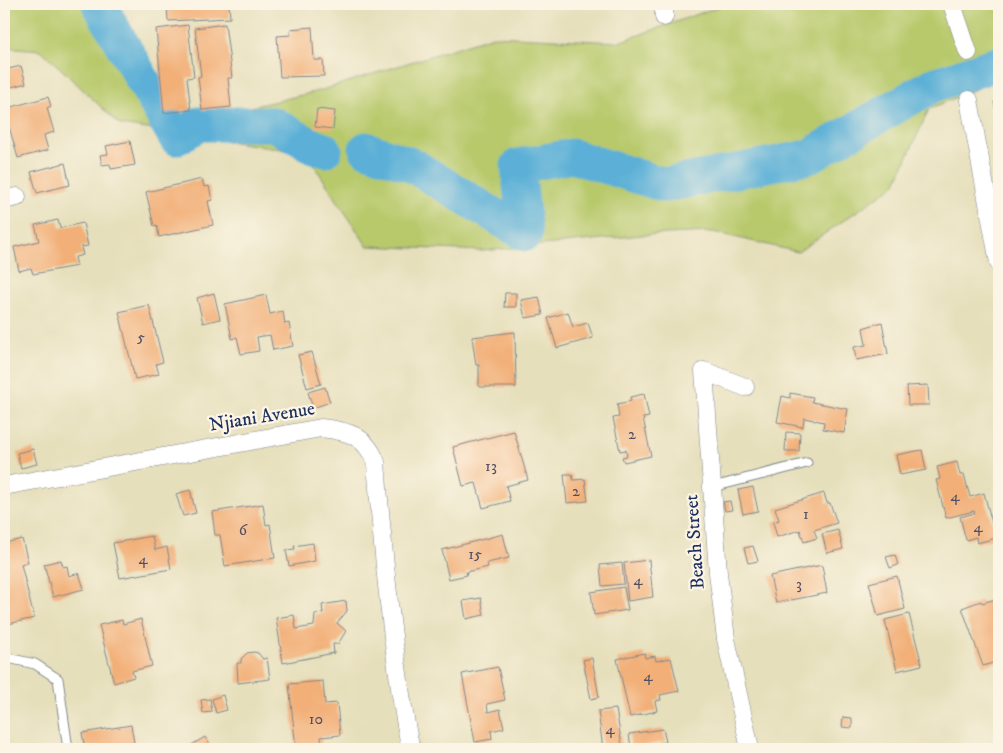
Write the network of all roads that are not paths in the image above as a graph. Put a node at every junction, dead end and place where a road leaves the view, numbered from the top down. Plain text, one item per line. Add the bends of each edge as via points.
1 (952, 4) edge
2 (968, 52) dead end
3 (969, 100) dead end
4 (999, 263) edge
5 (744, 387) dead end
6 (807, 463) dead end
7 (4, 486) edge
8 (713, 487) junction
9 (4, 659) edge
10 (68, 749) edge
11 (411, 749) edge
12 (750, 749) edge

1 - 2 street
3 - 4 street
5 - 8 street, Beach Street via 704,371
6 - 8 lane
7 - 11 street, Njiani Avenue via 321,428 339,430 356,437 370,448 376,462 391,623
8 - 12 street, Beach Street via 726,639
9 - 10 lane via 35,664 58,679

